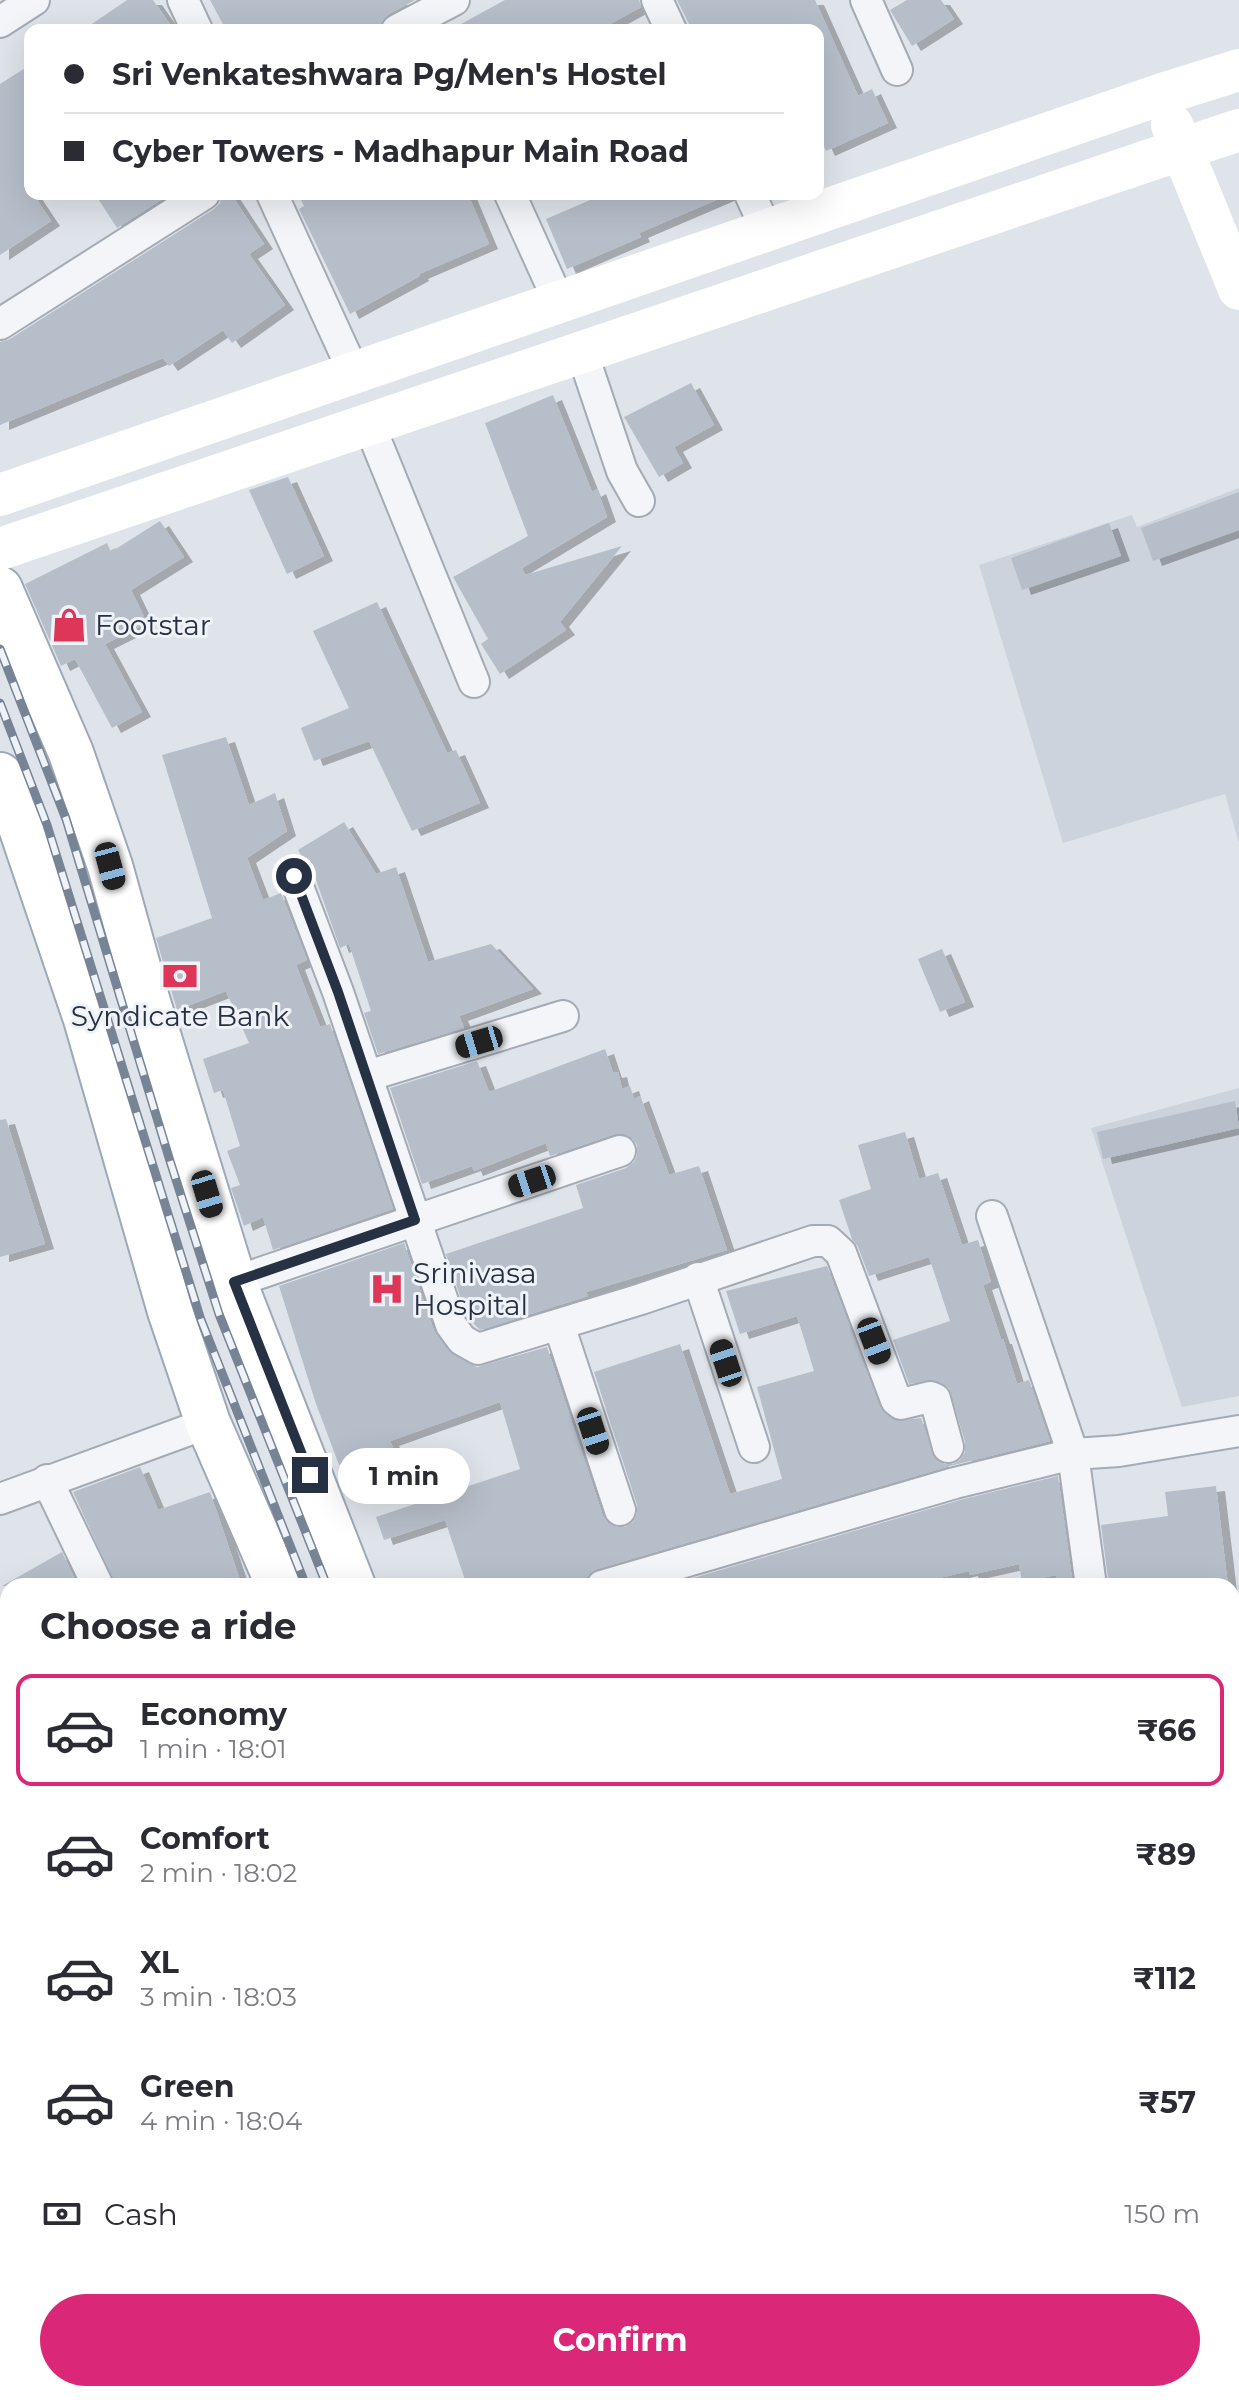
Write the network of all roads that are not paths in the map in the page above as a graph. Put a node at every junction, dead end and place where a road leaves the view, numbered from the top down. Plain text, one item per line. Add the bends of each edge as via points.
1 (34, 0) edge
2 (183, 0) edge
3 (657, 0) edge
4 (866, 0) edge
5 (436, 11) edge
6 (0, 22) edge
7 (194, 24) edge
8 (409, 24) edge
9 (668, 24) edge
10 (897, 70) dead end
11 (1239, 70) edge
12 (1162, 94) junction
13 (1239, 130) edge
14 (1180, 150) junction
15 (824, 193) edge
16 (195, 200) edge
17 (275, 200) edge
18 (513, 200) edge
19 (799, 200) edge
20 (758, 212) edge
21 (1239, 289) edge
22 (559, 302) junction
23 (0, 324) edge
24 (582, 352) junction
25 (354, 373) junction
26 (369, 424) junction
27 (0, 495) edge
28 (639, 501) dead end
29 (0, 549) edge
30 (0, 589) edge
31 (474, 682) dead end
32 (0, 775) edge
33 (294, 876) dead end
34 (563, 1016) dead end
35 (367, 1076) junction
36 (620, 1151) dead end
37 (992, 1216) dead end
38 (415, 1220) junction
39 (698, 1278) junction
40 (234, 1282) junction
41 (559, 1325) junction
42 (208, 1423) junction
43 (1239, 1431) edge
44 (754, 1447) dead end
45 (948, 1447) dead end
46 (1073, 1454) junction
47 (47, 1480) junction
48 (0, 1499) edge
49 (620, 1510) dead end
50 (94, 1578) edge
51 (276, 1578) edge
52 (350, 1578) edge
53 (629, 1578) edge
54 (1090, 1578) edge

1 - 6 street
2 - 7 street
3 - 9 street
4 - 10 street
5 - 8 street
11 - 12 main road
12 - 14 main road
12 - 15 main road
13 - 14 main road
14 - 21 main road
14 - 24 main road
16 - 23 street
17 - 25 street
18 - 22 street
19 - 20 main road
20 - 22 main road
22 - 25 main road
24 - 26 main road
24 - 28 street via 622,471
25 - 27 main road
26 - 29 main road
26 - 31 street
30 - 40 main road via 71,753 110,866
32 - 42 main road via 86,1019
33 - 35 street
34 - 35 street
35 - 38 street
36 - 38 street
37 - 46 street
38 - 40 street
38 - 41 street via 451,1325 462,1340 478,1349
39 - 41 street
39 - 44 street
39 - 45 street via 813,1241 828,1241 841,1253 896,1400 901,1404 935,1399
40 - 52 main road
41 - 49 street
42 - 47 street
42 - 51 main road
43 - 46 street
46 - 53 street
46 - 54 street
47 - 48 street
47 - 50 street

